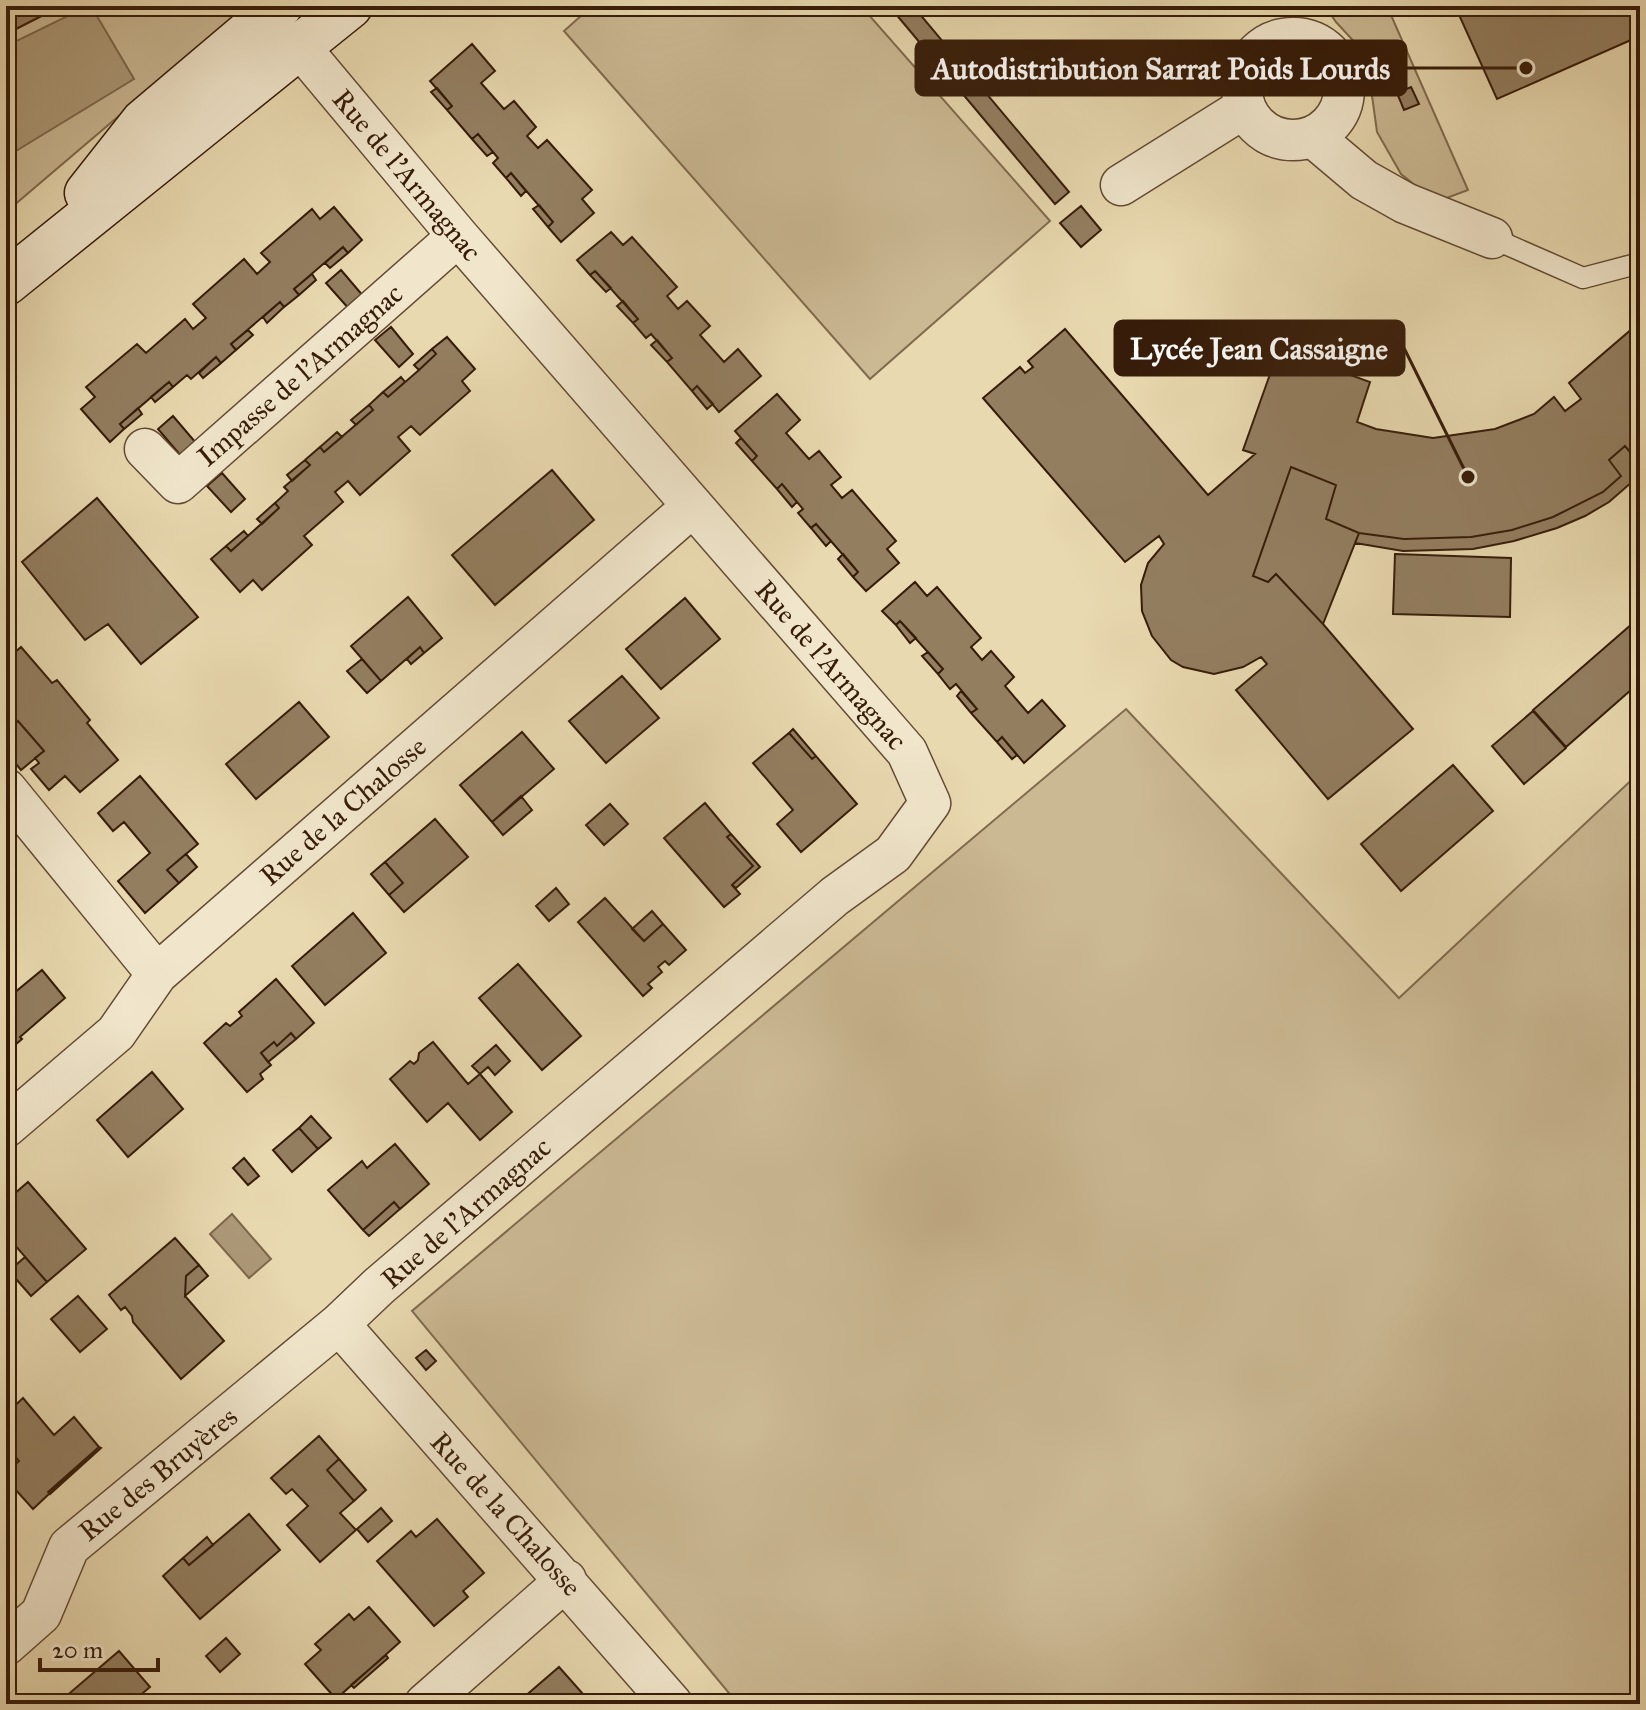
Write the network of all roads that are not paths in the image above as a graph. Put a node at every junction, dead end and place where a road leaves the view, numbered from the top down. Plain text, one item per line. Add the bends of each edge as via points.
1 (315, 6) edge
2 (350, 6) edge
3 (265, 19) edge
4 (1286, 22) edge
5 (299, 46) junction
6 (1244, 108) junction
7 (1313, 137) junction
8 (1121, 185) dead end
9 (458, 236) junction
10 (1492, 238) joint
11 (42, 251) junction
12 (1640, 263) edge
13 (6, 283) edge
14 (145, 449) dead end
15 (693, 506) junction
16 (6, 789) edge
17 (157, 974) junction
18 (6, 1127) edge
19 (339, 1324) junction
20 (566, 1580) junction
21 (6, 1645) edge
22 (425, 1704) edge
23 (672, 1704) edge

1 - 5 main road via 300,18
2 - 5 main road
3 - 5 main road
3 - 11 main road via 143,122
4 - 6 street via 1242,76
4 - 7 street via 1331,55 1344,84 1338,115
5 - 9 street, Rue de l'Armagnac
5 - 11 main road
6 - 7 street via 1259,128 1281,140
6 - 8 street
7 - 10 street via 1364,180 1405,203
9 - 14 street, Impasse de l'Armagnac via 178,483
9 - 15 street, Rue de l'Armagnac
10 - 12 lane via 1583,278
11 - 13 main road
15 - 17 street, Rue de la Chalosse
15 - 19 street, Rue de l'Armagnac via 907,752 930,803 893,854 835,896
16 - 17 street
17 - 18 street, Rue de la Chalosse via 116,1033
19 - 20 street, Rue de la Chalosse
19 - 21 street, Rue des Bruyères via 69,1547 41,1614
20 - 22 street
20 - 23 street, Rue de la Chalosse

